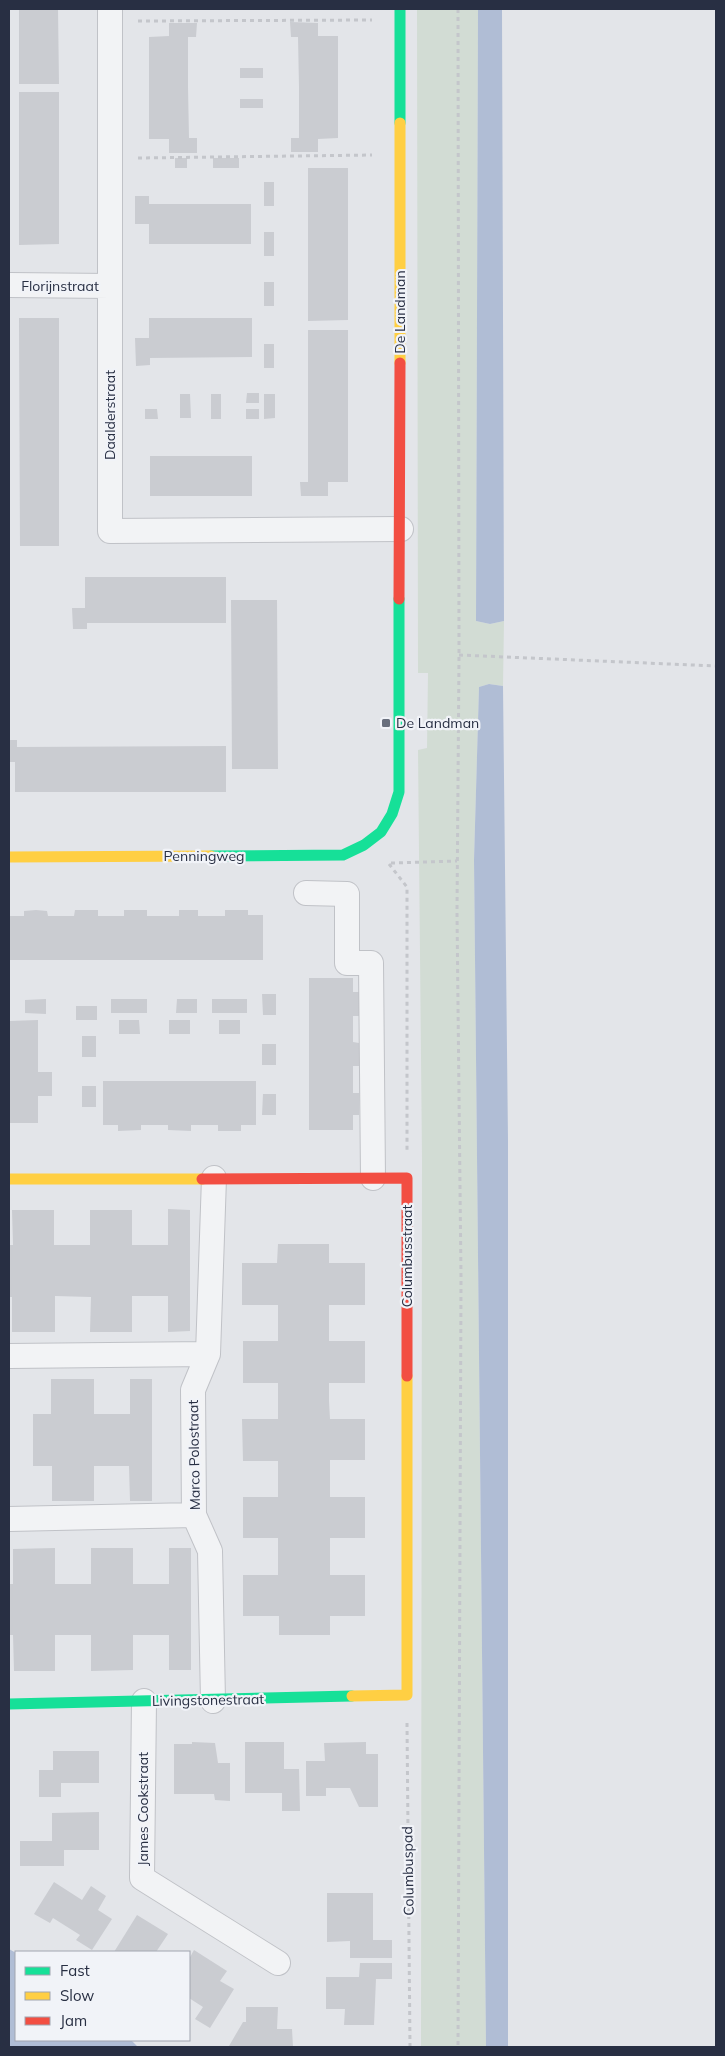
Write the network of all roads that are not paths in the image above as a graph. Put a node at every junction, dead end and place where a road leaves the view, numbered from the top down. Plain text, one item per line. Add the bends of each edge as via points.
1 (400, 14) edge
2 (110, 15) edge
3 (9, 285) edge
4 (110, 286) junction
5 (401, 529) junction
6 (388, 824) joint
7 (9, 857) edge
8 (306, 894) dead end
9 (214, 1178) junction
10 (372, 1178) junction
11 (9, 1179) edge
12 (208, 1354) junction
13 (9, 1356) edge
14 (194, 1515) junction
15 (9, 1519) edge
16 (407, 1695) joint
17 (144, 1701) junction
18 (213, 1701) junction
19 (9, 1704) edge
20 (278, 1963) dead end

1 - 5 street, De Landman
2 - 4 street, Daalderstraat
3 - 4 street, Florijnstraat
4 - 5 street, Daalderstraat via 110,531
5 - 6 street, De Landman via 399,792
6 - 7 street, Penningweg via 360,849 333,856
8 - 10 street via 347,894 347,963 371,963
9 - 10 street
9 - 11 street
9 - 12 street, Marco Polostraat
10 - 16 street, Columbusstraat via 407,1178
12 - 13 street
12 - 14 street, Marco Polostraat via 194,1390
14 - 15 street
14 - 18 street, Marco Polostraat via 210,1551
16 - 18 street, Livingstonestraat
17 - 18 street, Livingstonestraat
17 - 19 street, Livingstonestraat
17 - 20 street, James Cookstraat via 142,1878

